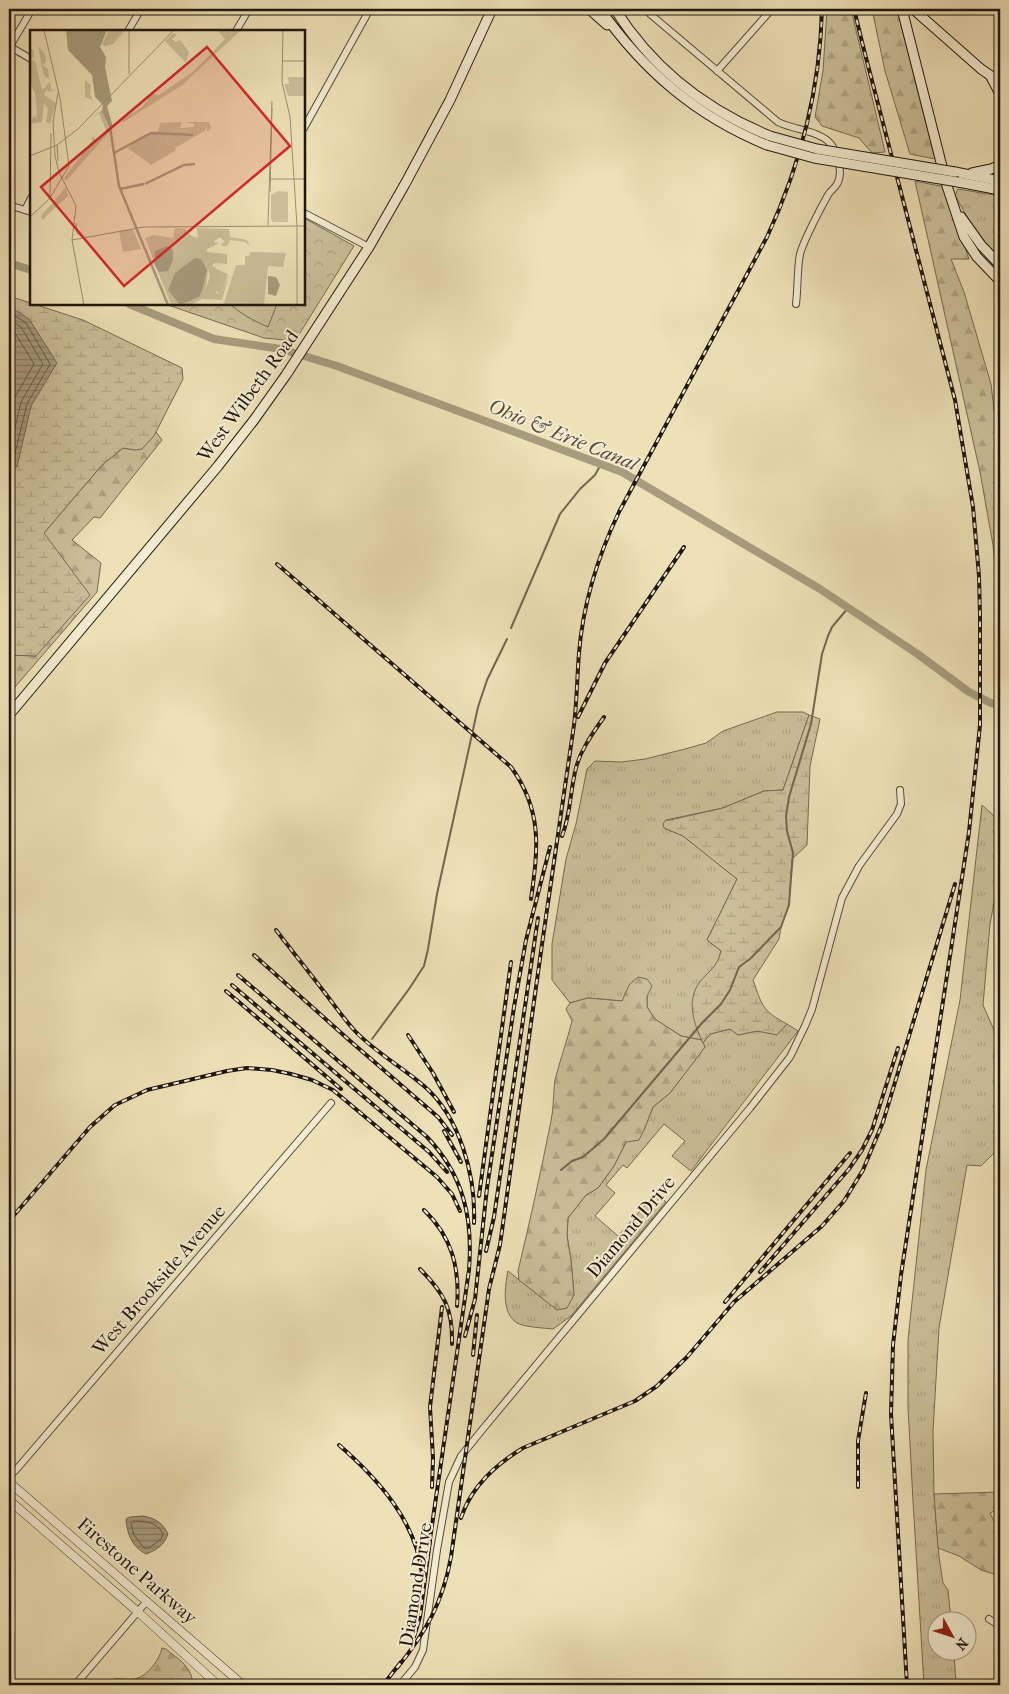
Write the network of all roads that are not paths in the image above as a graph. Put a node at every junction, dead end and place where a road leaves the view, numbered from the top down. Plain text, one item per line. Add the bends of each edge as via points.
1 (32, 9) edge
2 (140, 9) edge
3 (249, 9) edge
4 (370, 9) edge
5 (589, 9) edge
6 (600, 9) edge
7 (615, 9) edge
8 (646, 9) edge
9 (772, 9) edge
10 (902, 9) edge
11 (492, 10) edge
12 (920, 11) edge
13 (129, 30) edge
14 (237, 30) edge
15 (616, 31) junction
16 (9, 47) edge
17 (30, 58) edge
18 (716, 71) junction
19 (989, 75) junction
20 (1000, 82) edge
21 (1000, 94) edge
22 (305, 126) edge
23 (768, 140) junction
24 (1000, 165) edge
25 (968, 174) junction
26 (1000, 181) edge
27 (1000, 190) edge
28 (9, 205) edge
29 (955, 209) junction
30 (28, 211) edge
31 (305, 214) edge
32 (369, 247) junction
33 (1000, 265) edge
34 (1000, 281) edge
35 (796, 304) dead end
36 (9, 715) edge
37 (900, 790) dead end
38 (331, 1103) dead end
39 (9, 1475) edge
40 (9, 1482) edge
41 (9, 1500) edge
42 (147, 1601) junction
43 (138, 1612) junction
44 (988, 1619) dead end
45 (1000, 1626) edge
46 (76, 1685) edge
47 (218, 1685) edge
48 (243, 1685) edge
49 (400, 1685) edge

1 - 16 street
2 - 13 street
3 - 14 street
4 - 22 street
5 - 15 main road
6 - 15 main road
7 - 23 main road via 647,51 678,82
8 - 18 street
9 - 18 street
10 - 29 main road
11 - 32 main road, West Wilbeth Road via 450,100
12 - 19 main road
15 - 23 main road via 682,98 720,123
16 - 17 street
18 - 35 street via 778,122 821,137 836,152 839,179 800,253
19 - 20 main road
19 - 21 main road
23 - 25 main road, bridge
23 - 27 main road, bridge via 814,158
24 - 25 main road
25 - 26 main road
28 - 30 street
29 - 33 main road
29 - 34 main road via 968,244
31 - 32 street
32 - 36 main road, West Wilbeth Road via 287,373 218,466
37 - 49 street, Diamond Drive via 901,804 897,814 859,866 842,898 812,1009 790,1057 457,1463 446,1494 423,1650 415,1667
38 - 39 street, West Brookside Avenue
40 - 42 street, Firestone Parkway
41 - 43 street, Firestone Parkway
42 - 43 street
42 - 48 street, Firestone Parkway
43 - 46 street
43 - 47 street, Firestone Parkway
44 - 45 street

